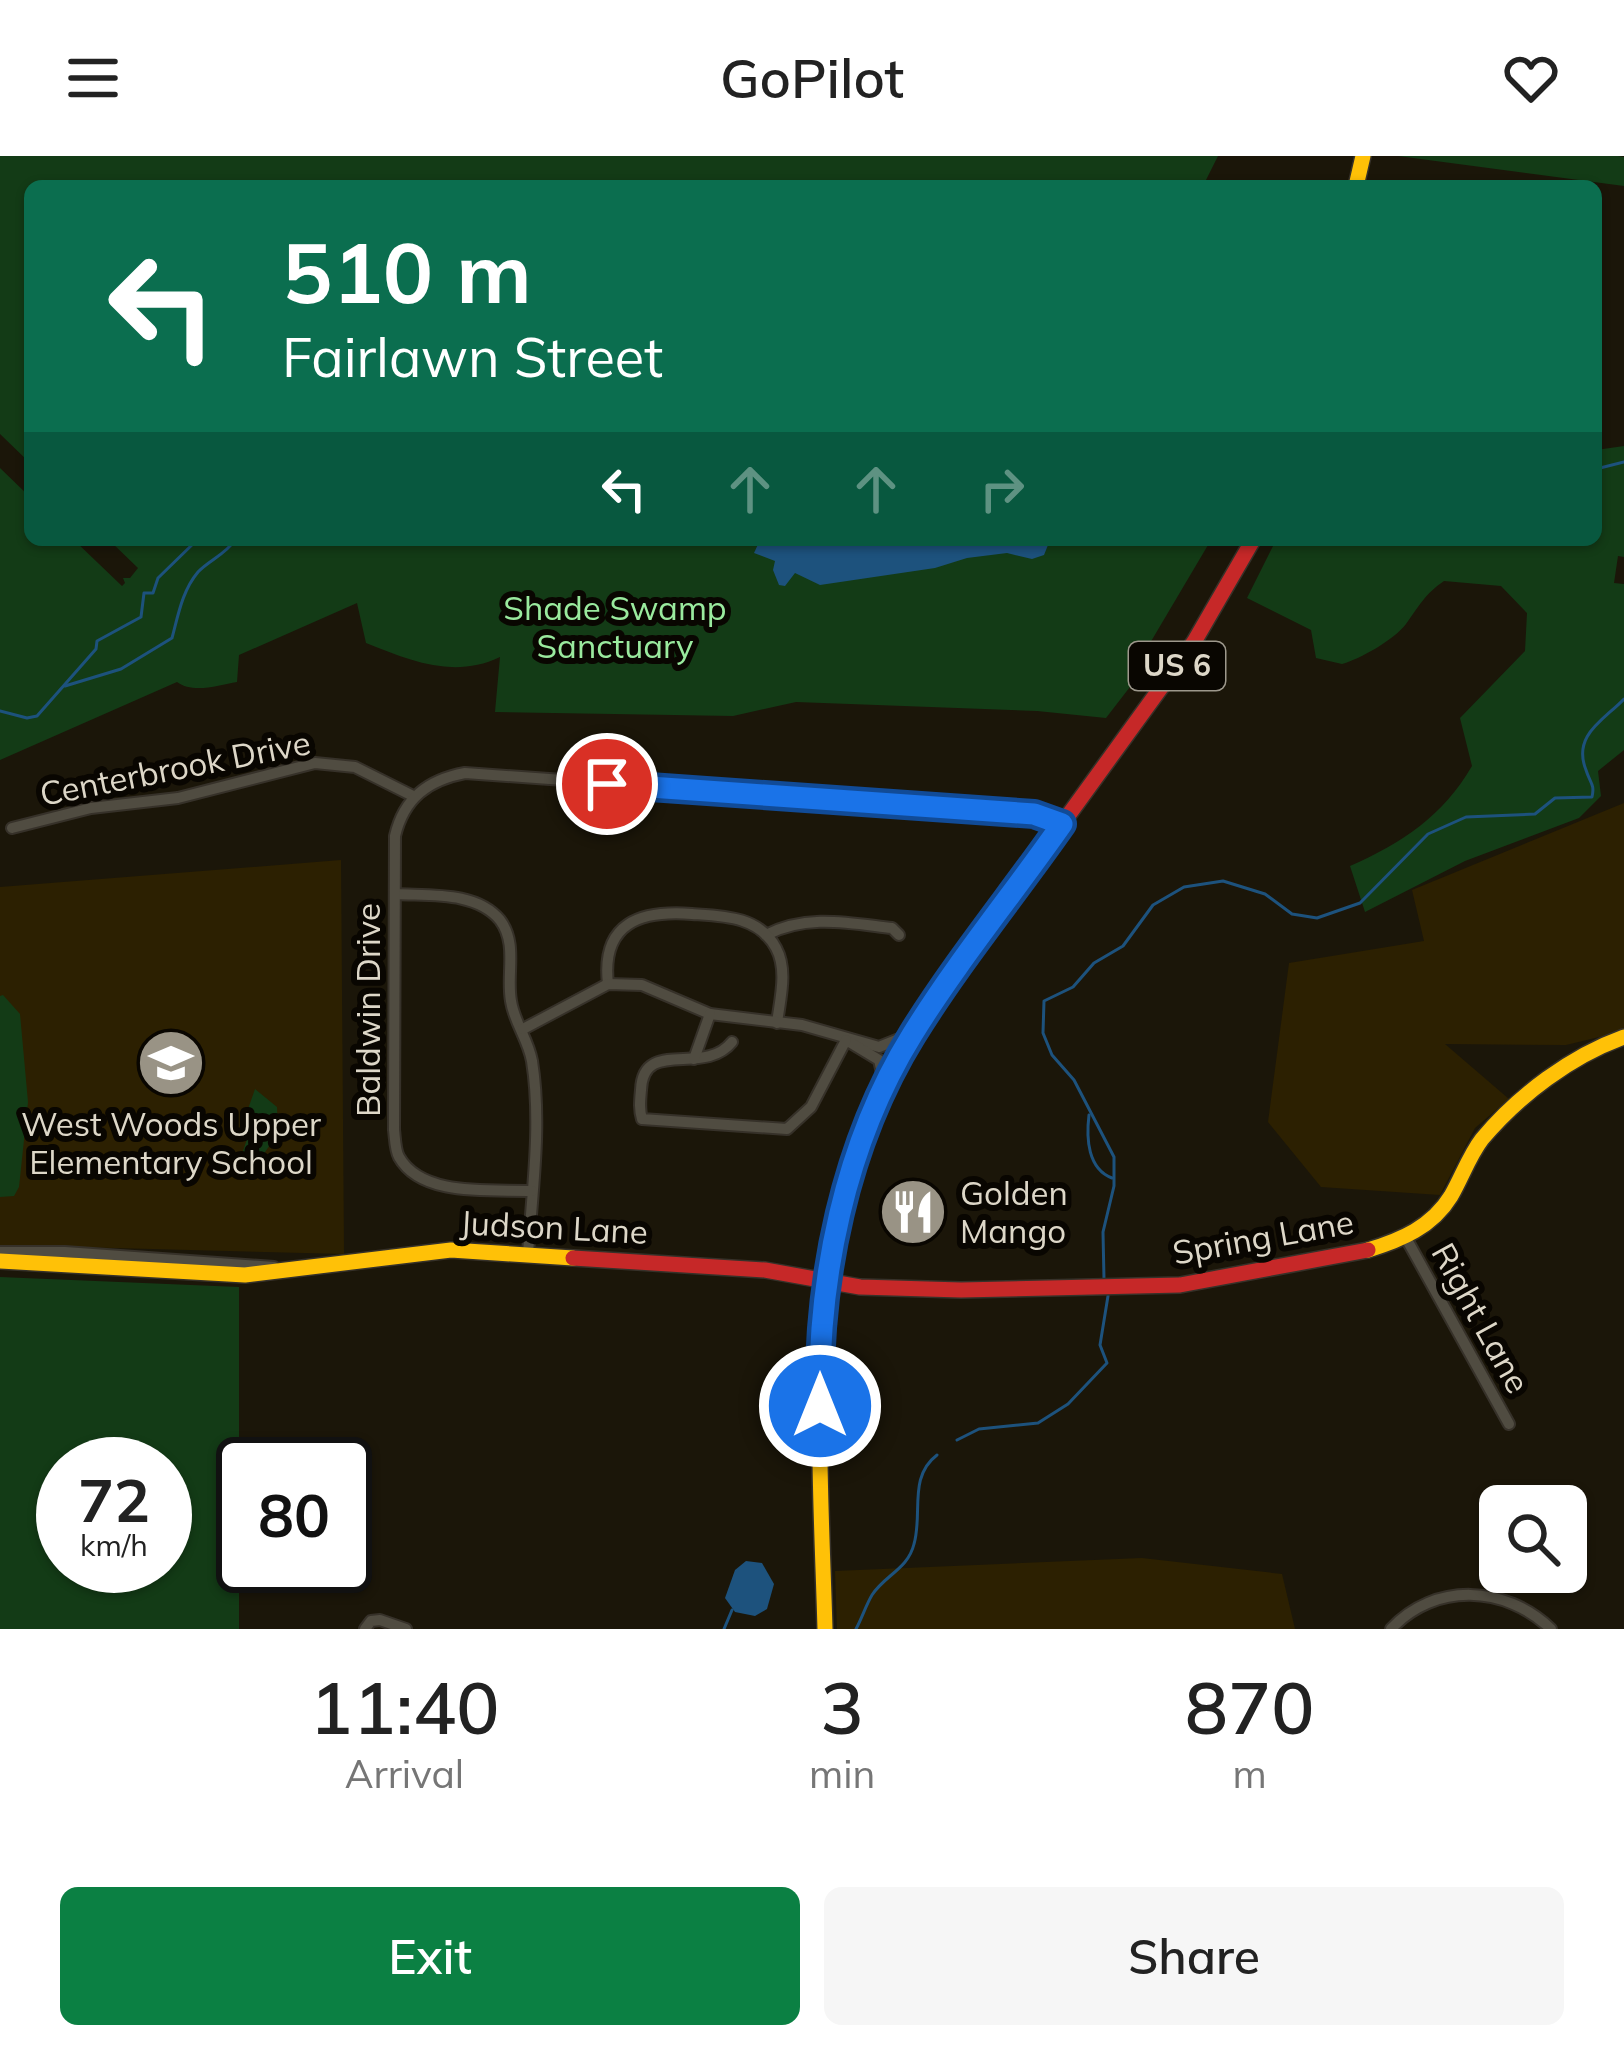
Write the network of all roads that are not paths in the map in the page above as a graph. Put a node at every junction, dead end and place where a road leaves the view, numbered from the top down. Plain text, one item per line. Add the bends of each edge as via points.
1 (1250, 546) edge
2 (413, 796) junction
3 (1062, 824) junction
4 (12, 829) dead end
5 (396, 894) junction
6 (766, 935) junction
7 (899, 935) dead end
8 (608, 984) junction
9 (710, 1014) junction
10 (777, 1023) junction
11 (524, 1029) junction
12 (913, 1034) junction
13 (1624, 1037) edge
14 (846, 1040) junction
15 (732, 1042) dead end
16 (694, 1059) junction
17 (885, 1085) junction
18 (532, 1191) junction
19 (1406, 1238) junction
20 (528, 1254) junction
21 (0, 1257) edge
22 (826, 1281) junction
23 (1509, 1424) dead end
24 (365, 1628) edge
25 (406, 1629) edge
26 (826, 1629) edge
27 (1391, 1629) edge
28 (1551, 1629) edge

1 - 3 main road, US 6 via 1194,642
2 - 3 street via 465,773 1034,814
2 - 4 street, Centerbrook Drive via 355,767 315,763
2 - 5 street, Baldwin Drive via 395,836
3 - 12 main road, US 6
5 - 11 street via 466,900 499,920 510,945 512,1006
5 - 18 street, Baldwin Drive via 398,1157 418,1177 444,1186
6 - 7 street via 816,920
6 - 8 street via 730,916 643,916 610,947
6 - 10 street via 782,968
8 - 9 street via 642,985
8 - 11 street
9 - 10 street
9 - 16 street
10 - 14 street
11 - 18 street via 532,1061
12 - 14 street via 879,1047
12 - 17 main road, US 6
13 - 19 main road, Spring Lane via 1586,1051 1491,1127 1449,1200
14 - 16 street via 811,1107 779,1131 642,1119 647,1067
14 - 17 street via 879,1060
15 - 16 street via 716,1057
17 - 22 main road, US 6 via 855,1156
18 - 20 street
19 - 22 main road, Spring Lane via 1180,1285 961,1291
19 - 23 street, Right Lane
20 - 21 main road, Judson Lane via 430,1250 214,1275
20 - 22 main road, Judson Lane
22 - 26 main road, US 6 via 819,1358
24 - 25 street via 380,1620
27 - 28 street via 1429,1601 1473,1594 1518,1605

